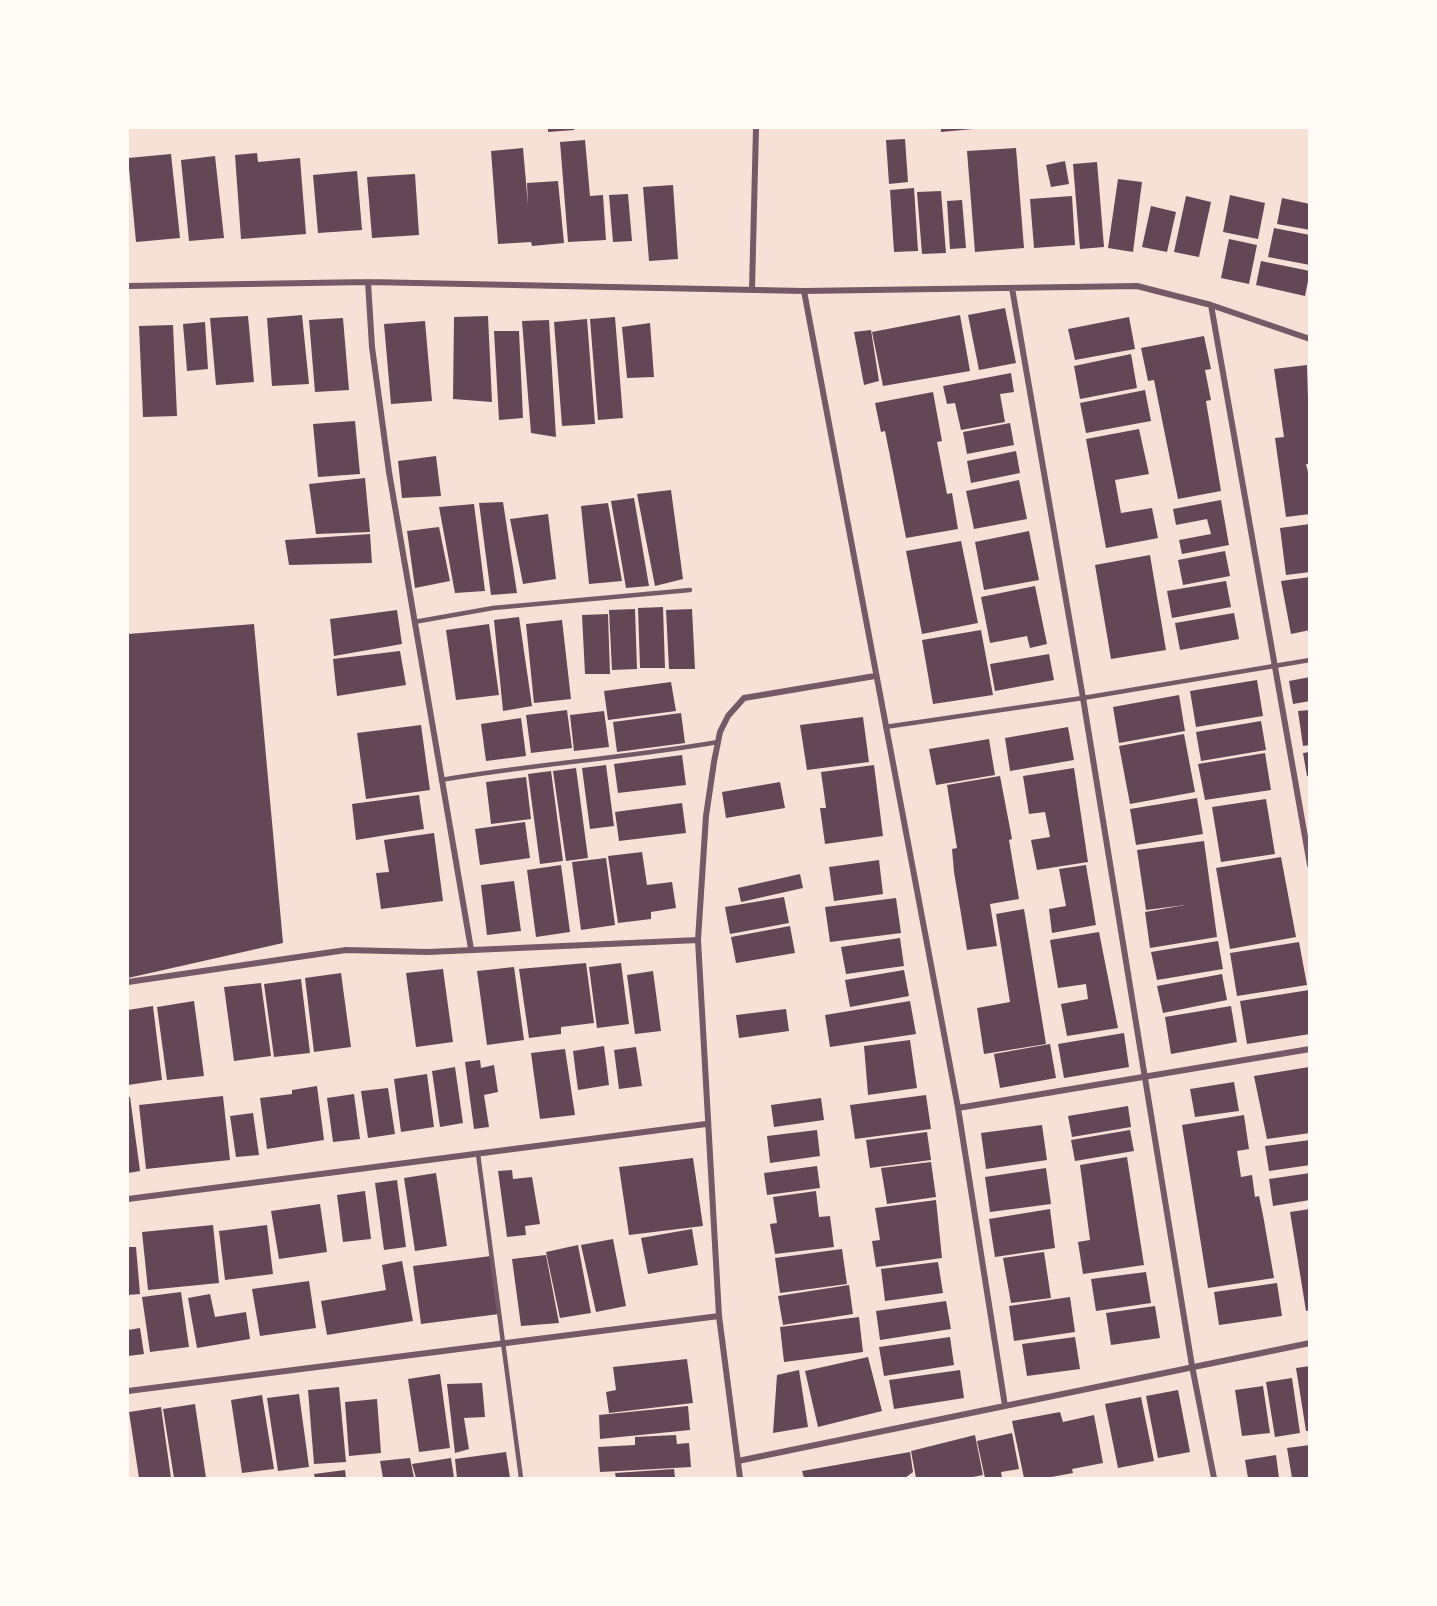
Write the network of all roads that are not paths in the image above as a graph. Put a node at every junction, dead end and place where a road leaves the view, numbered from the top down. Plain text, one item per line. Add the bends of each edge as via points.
1 (756, 128) edge
2 (368, 282) junction
3 (128, 286) edge
4 (1012, 288) junction
5 (752, 289) junction
6 (804, 291) junction
7 (1211, 305) junction
8 (1310, 339) edge
9 (690, 590) dead end
10 (414, 622) junction
11 (1310, 660) edge
12 (1275, 665) junction
13 (875, 676) junction
14 (1083, 698) junction
15 (884, 727) junction
16 (718, 742) junction
17 (441, 780) junction
18 (1310, 865) edge
19 (698, 940) junction
20 (471, 949) junction
21 (128, 982) edge
22 (1310, 1049) edge
23 (1145, 1077) junction
24 (958, 1108) junction
25 (706, 1124) junction
26 (478, 1154) junction
27 (128, 1199) edge
28 (720, 1317) junction
29 (1310, 1342) edge
30 (504, 1344) junction
31 (1192, 1366) junction
32 (128, 1391) edge
33 (1005, 1406) junction
34 (738, 1461) junction
35 (521, 1479) edge
36 (740, 1479) edge
37 (1214, 1479) edge

1 - 5 street
2 - 3 street
2 - 5 street
2 - 10 street via 374,359
4 - 6 street
4 - 7 street via 1137,286
4 - 14 street
5 - 6 street
6 - 13 street
7 - 8 street
7 - 12 street
9 - 10 lane via 492,608
10 - 17 street
11 - 12 lane
12 - 14 lane
12 - 18 street
13 - 15 street
13 - 16 street via 744,698 728,716
14 - 15 lane
14 - 23 street
15 - 24 street
16 - 17 lane
16 - 19 street via 706,816
17 - 20 street
19 - 20 street
19 - 25 street
20 - 21 street via 346,950
22 - 23 street
23 - 24 street
23 - 31 street
24 - 33 street
25 - 26 street
25 - 28 street
26 - 27 street
26 - 30 lane
28 - 30 street
28 - 34 street
29 - 31 street
30 - 32 street
30 - 35 lane
31 - 33 street
31 - 37 street
33 - 34 street
34 - 36 street

